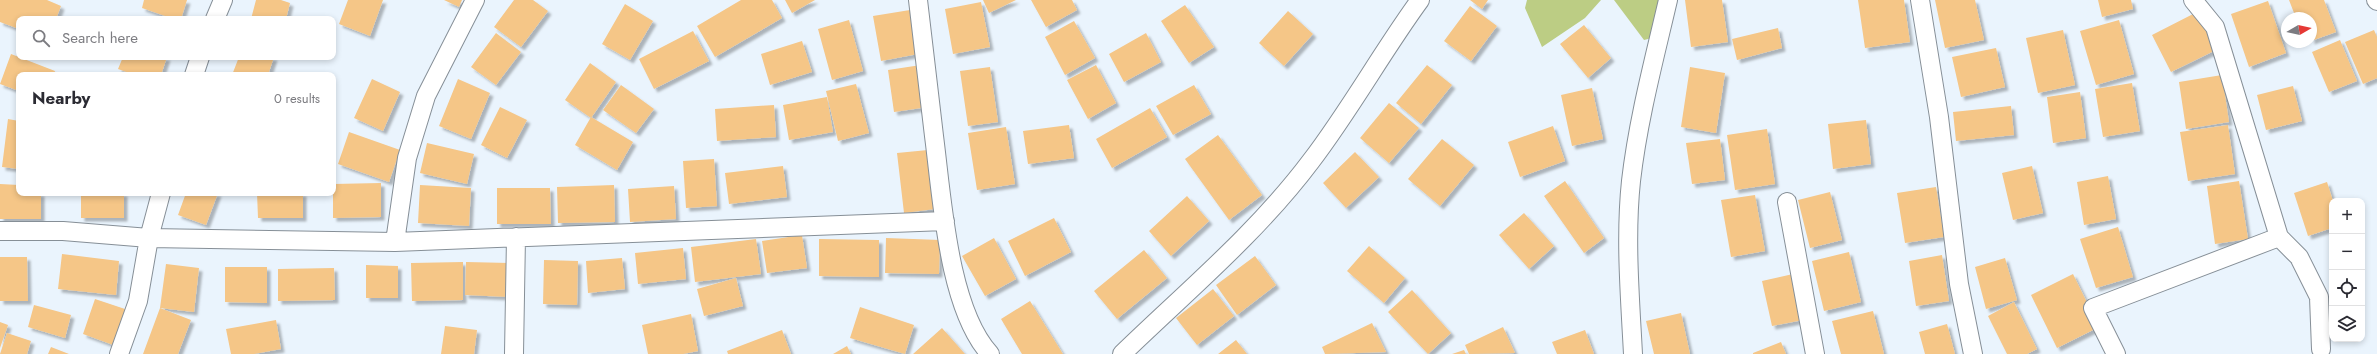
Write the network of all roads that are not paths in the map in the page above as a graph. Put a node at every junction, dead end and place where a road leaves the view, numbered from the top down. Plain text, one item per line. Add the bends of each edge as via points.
1 (223, 0) edge
2 (475, 0) edge
3 (918, 0) edge
4 (1420, 0) edge
5 (1668, 0) edge
6 (1920, 0) edge
7 (2194, 0) edge
8 (216, 16) edge
9 (199, 60) edge
10 (195, 72) edge
11 (160, 196) edge
12 (1787, 202) dead end
13 (945, 221) junction
14 (0, 231) edge
15 (516, 237) junction
16 (2279, 237) junction
17 (149, 238) junction
18 (395, 242) junction
19 (2318, 352) edge
20 (119, 354) edge
21 (514, 354) edge
22 (990, 354) edge
23 (1122, 354) edge
24 (1633, 354) edge
25 (1815, 354) edge
26 (1972, 354) edge
27 (2116, 354) edge

1 - 8 street
2 - 18 street via 426,96 407,158
3 - 13 street
4 - 23 street via 1311,161 1254,227
5 - 24 street via 1639,124 1631,182 1629,265
6 - 26 street via 1939,117 1959,284
7 - 16 street via 2215,28
9 - 10 street
11 - 17 street
12 - 25 street
13 - 15 street
13 - 22 street via 962,304 972,327
14 - 17 street via 64,231
15 - 18 street
15 - 21 street
16 - 19 street via 2299,257 2319,297
16 - 27 street via 2093,308
17 - 18 street
17 - 20 street via 138,301

